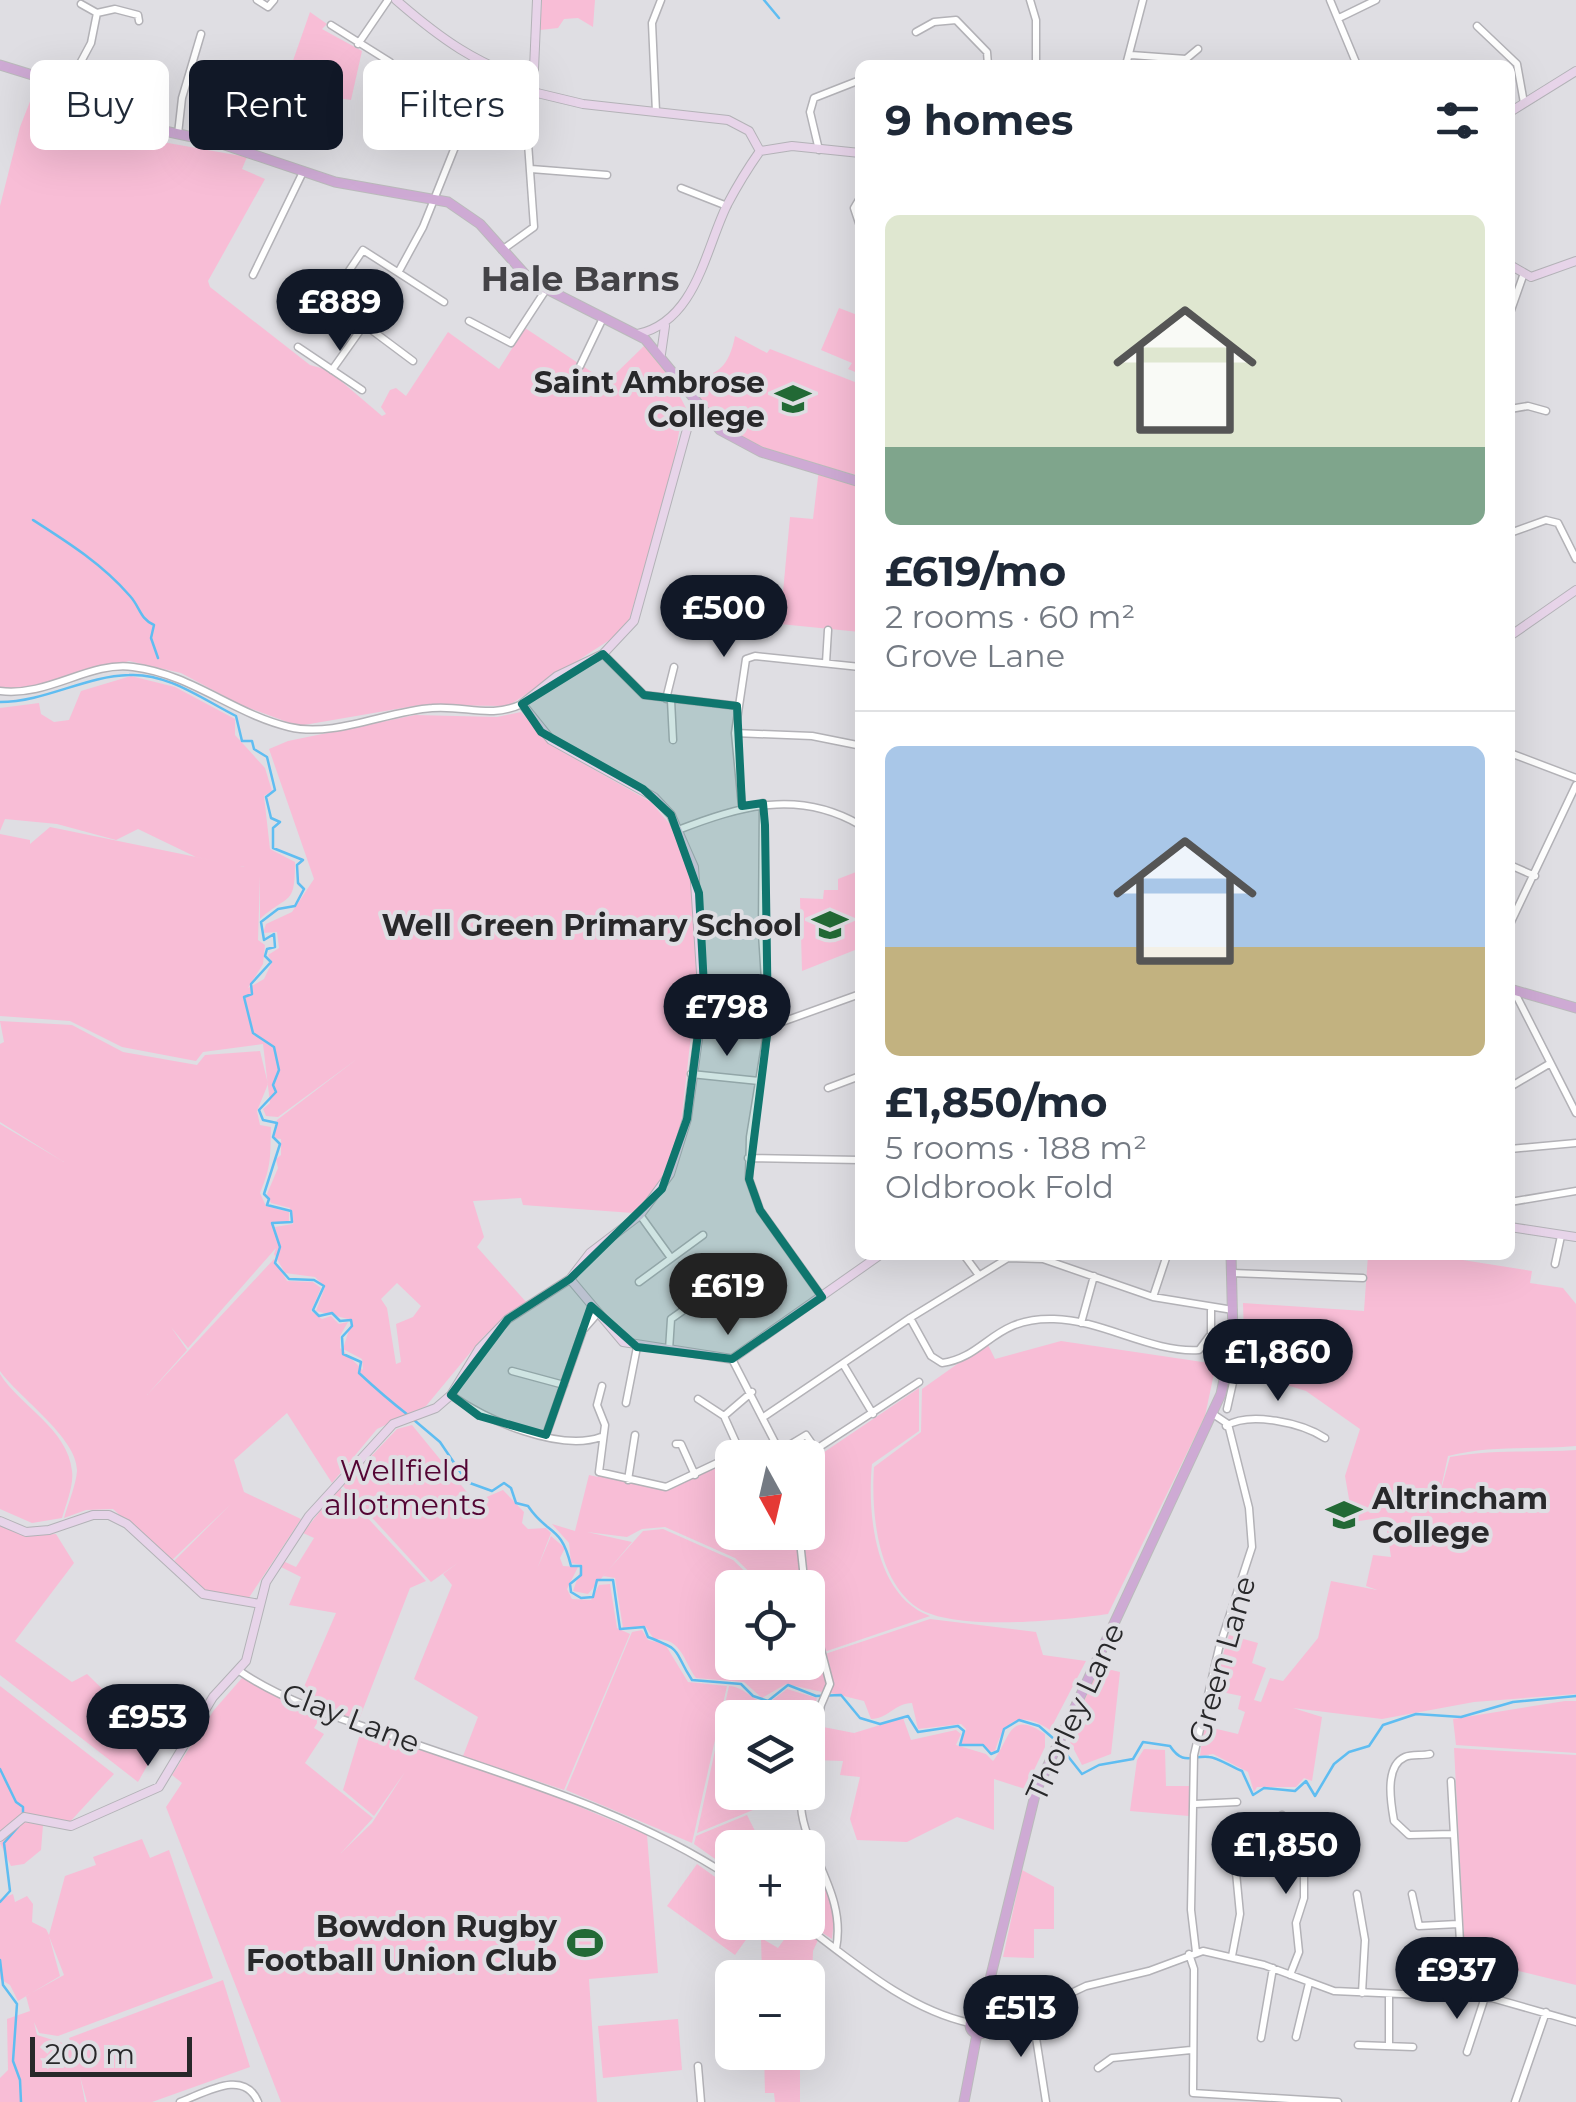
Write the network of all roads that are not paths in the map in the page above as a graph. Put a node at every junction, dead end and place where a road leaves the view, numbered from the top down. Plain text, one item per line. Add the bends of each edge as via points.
1 (257, 0) edge
2 (274, 0) edge
3 (388, 0) edge
4 (396, 0) edge
5 (537, 0) edge
6 (661, 0) edge
7 (1030, 0) edge
8 (1143, 0) edge
9 (1330, 0) edge
10 (1376, 0) edge
11 (81, 4) dead end
12 (97, 13) junction
13 (1339, 18) junction
14 (139, 21) dead end
15 (331, 25) dead end
16 (1477, 26) dead end
17 (916, 32) dead end
18 (201, 34) dead end
19 (358, 44) junction
20 (1198, 48) dead end
21 (1132, 55) junction
22 (82, 60) edge
23 (386, 60) edge
24 (474, 60) edge
25 (534, 60) edge
26 (988, 60) edge
27 (1036, 60) edge
28 (1129, 60) edge
29 (1355, 60) edge
30 (1513, 60) edge
31 (1515, 62) edge
32 (0, 65) edge
33 (1576, 71) edge
34 (30, 74) edge
35 (855, 82) edge
36 (539, 89) edge
37 (1524, 103) junction
38 (1515, 109) edge
39 (656, 112) junction
40 (169, 131) edge
41 (178, 134) junction
42 (189, 136) edge
43 (238, 150) edge
44 (451, 150) edge
45 (530, 150) edge
46 (819, 150) junction
47 (760, 151) junction
48 (855, 154) edge
49 (531, 169) junction
50 (302, 174) junction
51 (607, 175) dead end
52 (681, 188) dead end
53 (433, 198) junction
54 (727, 206) junction
55 (502, 250) junction
56 (1576, 261) edge
57 (1515, 269) edge
58 (399, 272) junction
59 (252, 275) dead end
60 (1524, 276) junction
61 (545, 291) junction
62 (1515, 300) edge
63 (444, 302) dead end
64 (603, 318) junction
65 (469, 321) dead end
66 (666, 322) junction
67 (364, 325) junction
68 (638, 334) junction
69 (298, 346) dead end
70 (661, 354) junction
71 (413, 361) dead end
72 (580, 366) dead end
73 (332, 370) junction
74 (362, 390) dead end
75 (1515, 409) edge
76 (700, 410) junction
77 (1546, 411) dead end
78 (855, 480) edge
79 (1515, 531) edge
80 (1576, 560) edge
81 (1576, 590) edge
82 (828, 630) dead end
83 (1515, 633) edge
84 (603, 654) junction
85 (826, 663) junction
86 (855, 666) edge
87 (674, 667) dead end
88 (0, 691) edge
89 (668, 699) junction
90 (522, 704) junction
91 (737, 706) junction
92 (735, 733) junction
93 (673, 740) dead end
94 (855, 745) edge
95 (1515, 755) edge
96 (1576, 781) edge
97 (763, 803) junction
98 (742, 806) junction
99 (855, 823) edge
100 (678, 830) junction
101 (1515, 867) edge
102 (1535, 876) junction
103 (1515, 914) edge
104 (1515, 991) edge
105 (855, 996) edge
106 (1515, 996) edge
107 (1576, 1008) edge
108 (768, 1027) junction
109 (1549, 1064) junction
110 (691, 1074) junction
111 (855, 1078) edge
112 (759, 1081) junction
113 (1515, 1084) edge
114 (828, 1088) dead end
115 (1576, 1113) edge
116 (1576, 1144) edge
117 (1515, 1150) edge
118 (748, 1158) junction
119 (855, 1160) edge
120 (1576, 1191) edge
121 (1515, 1201) edge
122 (640, 1215) junction
123 (1515, 1228) edge
124 (703, 1235) dead end
125 (1561, 1236) junction
126 (1576, 1237) edge
127 (671, 1258) junction
128 (873, 1260) edge
129 (968, 1260) edge
130 (1008, 1260) edge
131 (1039, 1260) edge
132 (1165, 1260) edge
133 (1231, 1260) edge
134 (1555, 1265) dead end
135 (1232, 1273) junction
136 (978, 1274) junction
137 (1094, 1276) junction
138 (1363, 1278) dead end
139 (570, 1279) junction
140 (639, 1282) dead end
141 (702, 1297) dead end
142 (822, 1297) junction
143 (1153, 1297) junction
144 (1211, 1310) junction
145 (1234, 1310) junction
146 (597, 1314) junction
147 (910, 1318) junction
148 (1081, 1323) junction
149 (638, 1347) junction
150 (668, 1351) junction
151 (732, 1359) junction
152 (1229, 1363) junction
153 (843, 1364) junction
154 (512, 1371) dead end
155 (919, 1382) dead end
156 (564, 1384) junction
157 (602, 1386) dead end
158 (752, 1392) junction
159 (451, 1395) junction
160 (698, 1400) dead end
161 (626, 1403) dead end
162 (1227, 1409) dead end
163 (873, 1414) junction
164 (724, 1416) junction
165 (765, 1416) junction
166 (1212, 1418) junction
167 (1227, 1427) junction
168 (635, 1434) dead end
169 (546, 1435) junction
170 (601, 1437) junction
171 (1325, 1438) dead end
172 (776, 1440) edge
173 (825, 1443) edge
174 (676, 1444) dead end
175 (695, 1475) junction
176 (628, 1480) junction
177 (0, 1521) edge
178 (260, 1604) junction
179 (825, 1665) edge
180 (238, 1670) junction
181 (823, 1700) edge
182 (1430, 1754) dead end
183 (1451, 1781) dead end
184 (1237, 1802) dead end
185 (1195, 1804) junction
186 (805, 1810) edge
187 (1279, 1818) dead end
188 (1454, 1834) junction
189 (0, 1838) edge
190 (1327, 1860) dead end
191 (1235, 1862) dead end
192 (715, 1867) edge
193 (1304, 1870) junction
194 (1356, 1894) dead end
195 (1412, 1894) dead end
196 (1458, 1924) junction
197 (824, 1940) edge
198 (836, 1949) junction
199 (1192, 1953) junction
200 (1232, 1956) junction
201 (1273, 1968) junction
202 (1290, 1976) junction
203 (1309, 1983) junction
204 (1362, 1993) junction
205 (1389, 1994) junction
206 (1462, 1996) junction
207 (1485, 1997) junction
208 (1032, 2012) junction
209 (1546, 2012) junction
210 (981, 2016) junction
211 (1576, 2022) edge
212 (970, 2023) junction
213 (988, 2027) junction
214 (977, 2034) junction
215 (1259, 2038) dead end
216 (1296, 2038) dead end
217 (1358, 2045) dead end
218 (1388, 2046) junction
219 (1413, 2047) dead end
220 (1191, 2050) junction
221 (1467, 2052) dead end
222 (698, 2066) dead end
223 (1098, 2068) dead end
224 (1216, 2098) edge
225 (180, 2102) edge
226 (258, 2102) edge
227 (701, 2102) edge
228 (964, 2102) edge
229 (1046, 2102) edge
230 (1335, 2102) edge
231 (1515, 2102) edge

1 - 2 street via 268,7
3 - 19 street
4 - 24 street
5 - 25 street
6 - 39 street via 652,23
7 - 27 street
8 - 21 street
9 - 13 street
10 - 13 street
11 - 12 street
12 - 14 street via 124,10
12 - 22 street
13 - 29 street
15 - 19 street
16 - 30 street
17 - 26 street via 956,20
18 - 41 street
19 - 23 street
20 - 21 street via 1180,59
21 - 28 street
31 - 37 street
32 - 34 main road
33 - 37 street
35 - 46 street via 814,98 810,112
36 - 39 street
37 - 38 street
39 - 47 street via 728,120 749,131
40 - 41 main road
41 - 42 main road
43 - 50 main road
44 - 53 street
45 - 49 street
46 - 47 street
46 - 48 street
47 - 54 street
49 - 51 street
49 - 55 street via 534,227
50 - 53 main road
50 - 59 street
52 - 54 street
53 - 55 main road via 472,216
53 - 58 street
54 - 66 street via 697,280
55 - 61 main road
56 - 60 street
57 - 60 street
58 - 63 street
58 - 67 street via 362,250 330,299
60 - 62 street
61 - 64 main road
61 - 65 street via 511,344
64 - 68 main road
64 - 72 street
66 - 68 street
66 - 70 street
67 - 71 street
67 - 73 street
68 - 70 main road
69 - 73 street
70 - 76 main road
73 - 74 street
75 - 77 street
76 - 78 main road via 743,446
76 - 84 street via 689,422 640,605
79 - 80 street via 1546,520 1558,523
81 - 83 street
82 - 85 street
84 - 89 street via 644,695
84 - 90 street via 557,676
85 - 86 street
85 - 91 street via 746,659
87 - 89 street
88 - 90 street via 44,690 132,666 182,678 289,727 314,730 431,708 490,713
89 - 91 street
89 - 93 street
90 - 100 street via 551,740 654,797
91 - 92 street
92 - 94 street
92 - 98 street
95 - 96 street
96 - 102 street
97 - 98 street
97 - 99 street
97 - 108 street
98 - 100 street
100 - 110 street via 699,893 704,971
101 - 102 street
102 - 103 street
104 - 107 main road
105 - 108 street
106 - 109 street
108 - 112 street
109 - 113 street
109 - 115 street
110 - 112 street
110 - 122 street via 670,1174
111 - 114 street
112 - 118 street
116 - 117 street
118 - 119 street
118 - 142 street via 760,1210
120 - 121 street
122 - 127 street
122 - 139 street via 590,1253
123 - 125 street
124 - 127 street
125 - 126 street
125 - 134 street
127 - 140 street
128 - 142 street
129 - 136 street
130 - 136 street
131 - 137 street
132 - 143 street
133 - 135 main road, Thorley Lane
135 - 138 street
135 - 145 main road, Thorley Lane
136 - 147 street
137 - 143 street
137 - 148 street
139 - 146 street
139 - 159 street via 508,1320
141 - 150 street via 671,1319
142 - 151 street
143 - 144 street
144 - 145 street
144 - 148 street via 1211,1334 1199,1350
145 - 152 main road, Thorley Lane
146 - 149 street via 623,1342
146 - 156 street via 582,1330
147 - 148 street via 942,1363 970,1354 1006,1326
147 - 153 street
149 - 150 street
149 - 161 street
150 - 151 street
151 - 158 street
152 - 162 street via 1236,1369
152 - 166 main road, Thorley Lane
153 - 163 street
153 - 165 street
154 - 156 street
155 - 163 street
156 - 169 street
157 - 170 street
158 - 164 street
158 - 165 street
159 - 169 street via 480,1416
159 - 178 street via 376,1440 309,1516 271,1572
160 - 164 street
163 - 173 street
164 - 175 street via 738,1450
165 - 172 street
166 - 167 street
166 - 210 main road, Thorley Lane via 1036,1791
167 - 171 street via 1269,1421
167 - 185 street, Green Lane via 1250,1508 1252,1554 1219,1648 1194,1761
168 - 176 street
169 - 170 street via 582,1444
170 - 176 street via 599,1472
174 - 175 street
175 - 176 street via 666,1486
177 - 178 street via 26,1532 109,1515 202,1594
178 - 180 street via 250,1651
179 - 181 street via 830,1684
180 - 189 street via 213,1697 154,1792 71,1826 20,1819
180 - 192 street, Clay Lane via 346,1720 641,1826
182 - 188 street via 1402,1759 1393,1772 1394,1821 1410,1836
183 - 188 street
184 - 185 street via 1223,1797
185 - 199 street, Green Lane
186 - 198 street via 842,1922
187 - 193 street via 1286,1860
188 - 196 street
190 - 193 street
191 - 200 street via 1240,1914
193 - 202 street
194 - 204 street via 1365,1940
195 - 196 street via 1419,1926
196 - 206 street
197 - 198 street
198 - 212 street via 922,2006
199 - 200 street
199 - 208 street via 1084,1986
199 - 220 street, Green Lane
200 - 201 street
201 - 202 street
201 - 215 street
202 - 203 street
203 - 204 street
203 - 216 street
204 - 205 street
205 - 206 street
205 - 218 street
206 - 207 street
207 - 209 street
207 - 221 street
208 - 213 street
208 - 229 street
209 - 211 street
209 - 231 street
210 - 212 main road
210 - 213 main road
212 - 214 main road
213 - 214 main road
214 - 228 main road
217 - 218 street
218 - 219 street
220 - 223 street via 1112,2058
220 - 224 street, Green Lane via 1192,2093
222 - 227 street
224 - 230 street
225 - 226 street via 237,2083 250,2088

